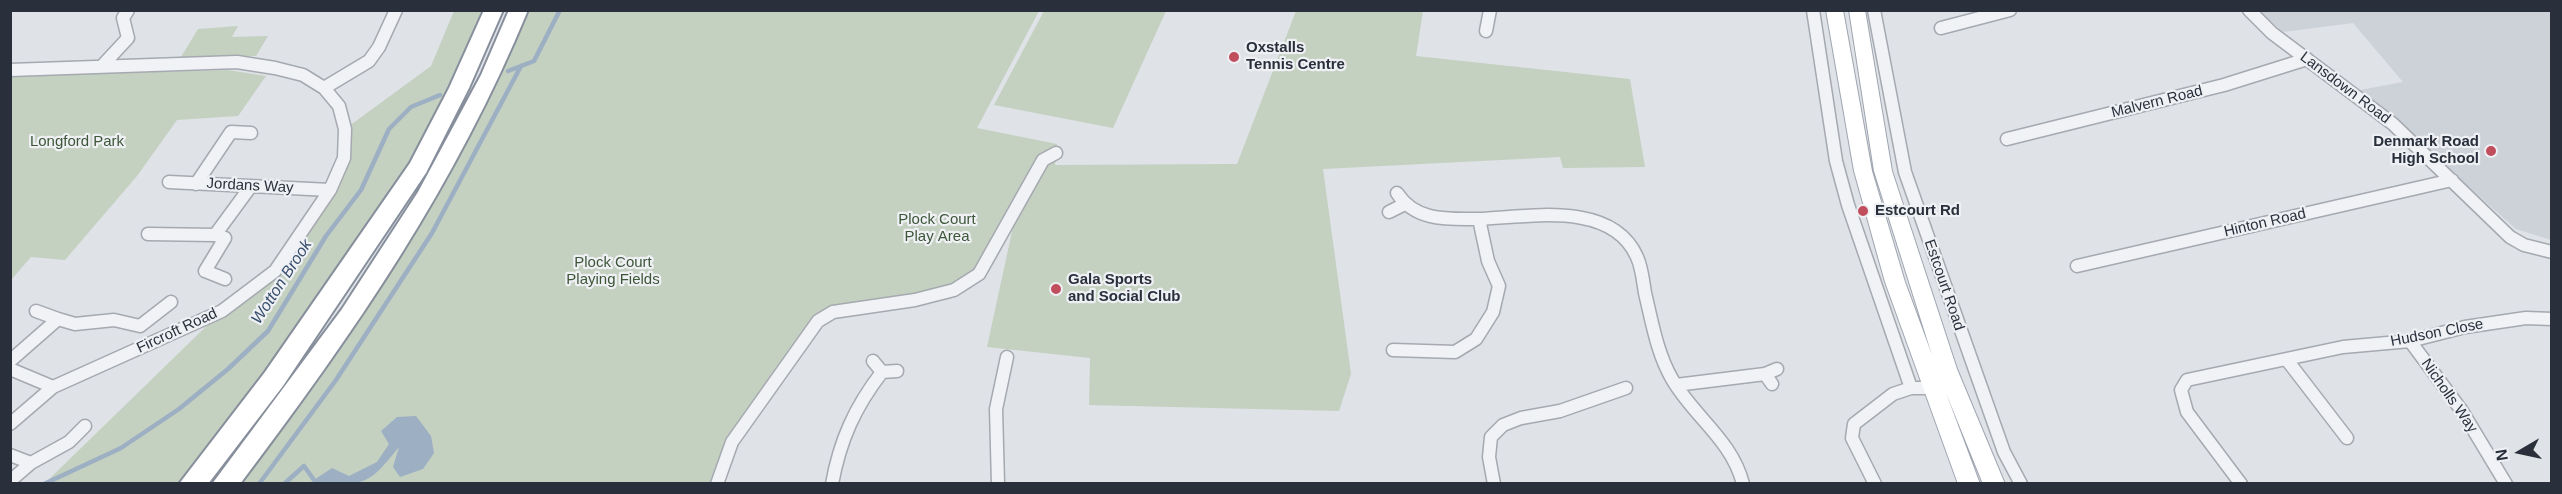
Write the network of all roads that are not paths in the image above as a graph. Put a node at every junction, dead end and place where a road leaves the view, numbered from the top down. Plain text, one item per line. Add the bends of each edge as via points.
1 (128, 10) edge
2 (396, 10) edge
3 (494, 10) edge
4 (519, 10) edge
5 (1490, 10) edge
6 (1813, 10) edge
7 (1834, 10) edge
8 (1857, 10) edge
9 (1874, 10) edge
10 (2010, 10) edge
11 (2249, 10) edge
12 (1941, 28) dead end
13 (1486, 31) dead end
14 (2307, 59) junction
15 (101, 67) junction
16 (10, 70) edge
17 (324, 88) junction
18 (251, 133) dead end
19 (2007, 140) dead end
20 (1056, 153) dead end
21 (2452, 180) junction
22 (169, 182) dead end
23 (196, 184) junction
24 (251, 186) junction
25 (330, 190) junction
26 (1397, 193) dead end
27 (1403, 205) junction
28 (1389, 212) dead end
29 (1479, 219) junction
30 (148, 234) dead end
31 (215, 236) junction
32 (2552, 252) edge
33 (2077, 266) dead end
34 (225, 279) dead end
35 (171, 302) dead end
36 (36, 311) dead end
37 (58, 320) junction
38 (2549, 321) edge
39 (2410, 341) junction
40 (1393, 350) dead end
41 (1007, 357) dead end
42 (2287, 360) junction
43 (10, 361) edge
44 (10, 369) edge
45 (897, 371) dead end
46 (1771, 376) dead end
47 (1676, 385) junction
48 (53, 387) junction
49 (986, 387) dead end
50 (1954, 387) junction
51 (1000, 388) junction
52 (1626, 388) dead end
53 (1911, 388) junction
54 (1931, 388) junction
55 (10, 424) edge
56 (85, 426) dead end
57 (2347, 438) dead end
58 (10, 455) edge
59 (31, 463) junction
60 (10, 481) edge
61 (192, 483) edge
62 (225, 483) edge
63 (717, 483) edge
64 (832, 483) edge
65 (998, 483) edge
66 (1494, 483) edge
67 (1743, 483) edge
68 (1875, 483) edge
69 (1969, 483) edge
70 (1994, 483) edge
71 (2020, 483) edge
72 (2241, 483) edge
73 (2505, 483) edge

1 - 15 street via 123,18 128,38
2 - 17 street via 369,61
3 - 61 highway via 417,167 274,379
4 - 62 highway via 503,51 426,200 313,370
5 - 13 street
6 - 53 street via 1836,161
7 - 54 main road via 1863,171
8 - 50 main road, Estcourt Road via 1883,171
9 - 71 street, Estcourt Road via 1905,172 1977,379
10 - 12 street
11 - 14 street, Lansdown Road
14 - 19 street, Malvern Road via 2224,85
14 - 21 street, Lansdown Road via 2393,124
15 - 16 street, Fircroft Road
15 - 17 street, Fircroft Road via 237,62 303,75
17 - 25 street, Fircroft Road via 339,106 345,129 344,158
18 - 23 street via 234,127
20 - 63 street via 1043,160 979,274 954,290 833,312 818,321 732,442
21 - 32 street, Lansdown Road via 2510,237
21 - 33 street, Hinton Road
22 - 23 street, Jordans Way
23 - 24 street, Jordans Way
24 - 25 street, Jordans Way
24 - 31 street
25 - 48 street, Fircroft Road via 275,271 222,310
26 - 27 street
27 - 28 street
27 - 29 street via 1420,215
29 - 40 street via 1488,261 1499,286 1493,312 1476,339 1455,352 1409,345
29 - 47 street via 1579,216 1600,222 1623,237 1637,256 1653,326
30 - 31 street
31 - 34 street via 225,238 205,271
35 - 37 street via 140,326 98,320 77,327
36 - 37 street
37 - 43 street
38 - 39 street, Hudson Close via 2465,327
39 - 42 street, Hudson Close via 2343,347
39 - 73 street, Nicholls Way via 2462,411
41 - 51 street
42 - 57 street
42 - 72 street, Hudson Close via 2210,373 2187,380 2181,390 2187,412
44 - 48 street
45 - 64 street via 878,366 838,446
46 - 47 street
47 - 67 street via 1735,459
48 - 55 street, Fircroft Road
49 - 51 street
50 - 54 street
50 - 70 main road, Estcourt Road
51 - 65 street via 996,409
52 - 66 street via 1614,398 1503,425 1491,437 1489,457
53 - 54 street
53 - 68 street via 1893,394 1854,424 1852,438
54 - 69 main road
56 - 59 street via 69,442
58 - 59 street
59 - 60 street

